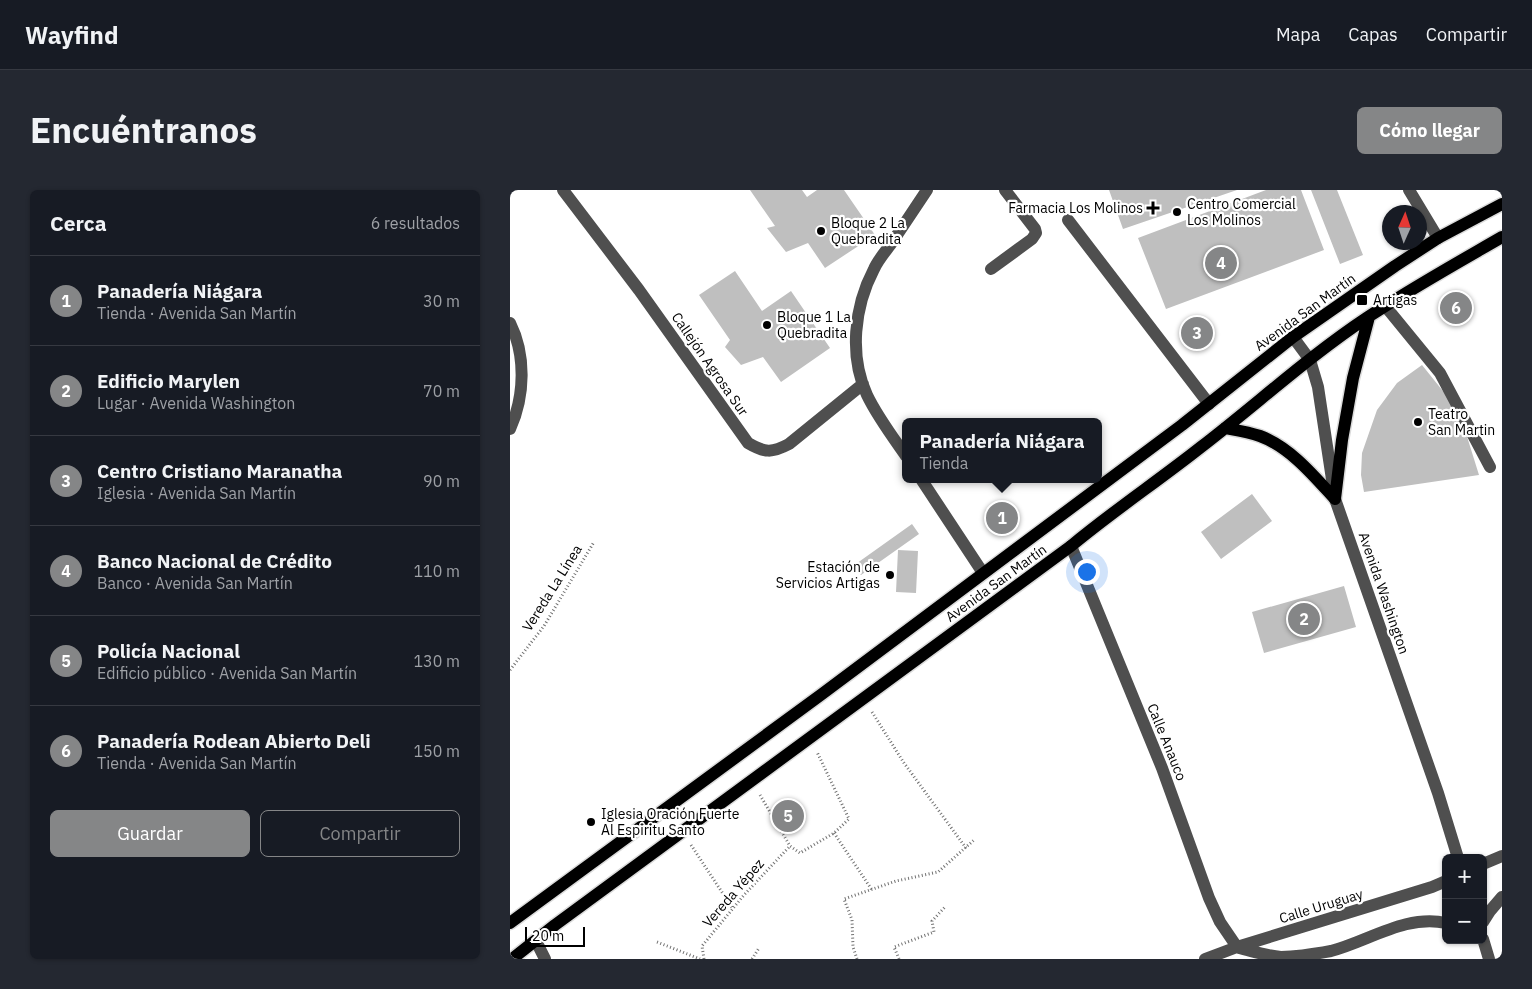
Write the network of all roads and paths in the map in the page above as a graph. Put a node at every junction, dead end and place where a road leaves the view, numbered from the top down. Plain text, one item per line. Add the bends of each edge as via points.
1 (563, 190) edge
2 (927, 190) edge
3 (1006, 190) edge
4 (1409, 190) edge
5 (1502, 204) edge
6 (1068, 220) dead end
7 (1502, 237) edge
8 (1438, 238) junction
9 (991, 269) dead end
10 (1386, 307) junction
11 (1369, 317) junction
12 (510, 323) edge
13 (1292, 337) junction
14 (1310, 360) junction
15 (863, 384) junction
16 (1209, 404) junction
17 (1225, 428) junction
18 (510, 429) edge
19 (902, 450) edge
20 (1490, 467) dead end
21 (924, 483) edge
22 (1335, 499) junction
23 (594, 542) dead end
24 (1071, 546) junction
25 (983, 573) junction
26 (510, 670) edge
27 (864, 699) junction
28 (810, 738) junction
29 (752, 781) junction
30 (683, 832) junction
31 (834, 833) junction
32 (974, 840) dead end
33 (790, 846) junction
34 (966, 848) junction
35 (1457, 854) edge
36 (1502, 856) edge
37 (1487, 862) edge
38 (1442, 883) edge
39 (872, 890) junction
40 (1502, 897) edge
41 (945, 907) dead end
42 (733, 908) junction
43 (1487, 915) edge
44 (1442, 922) edge
45 (510, 923) edge
46 (536, 941) junction
47 (657, 942) dead end
48 (1485, 944) edge
49 (1237, 947) junction
50 (759, 948) dead end
51 (512, 959) edge
52 (545, 959) edge
53 (700, 959) edge
54 (704, 959) edge
55 (752, 959) edge
56 (856, 959) edge
57 (899, 959) edge
58 (1206, 959) edge
59 (1490, 959) edge

1 - 15 street, Callejón Agrosa Sur via 748,444 761,451 776,450 789,444
2 - 15 street via 874,269 864,293 856,325 855,346
3 - 9 street via 1036,233
4 - 8 street
5 - 8 main road, Avenida San Martín
6 - 16 street
7 - 10 main road, Avenida San Martín
8 - 13 main road, Avenida San Martín
10 - 11 main road, Avenida San Martín
10 - 20 street via 1440,373
11 - 14 main road, Avenida San Martín
11 - 22 main road via 1353,378
12 - 18 street via 520,350 522,371 520,396
13 - 14 street, Avenida Washington
13 - 16 main road, Avenida San Martín
14 - 17 main road, Avenida San Martín
14 - 22 street, Avenida Washington via 1318,387
15 - 19 street via 874,408
16 - 25 main road, Avenida San Martín
17 - 22 main road via 1259,435 1274,442 1310,472
17 - 24 main road, Avenida San Martín
21 - 25 street
22 - 35 street, Avenida Washington
23 - 26 path, Vereda La Línea via 544,626
24 - 27 main road, Avenida San Martín
24 - 49 street, Calle Anauco via 1162,768 1209,898
25 - 45 main road, Avenida San Martín
27 - 28 main road, Avenida San Martín
27 - 34 path via 904,763
28 - 29 main road, Avenida San Martín
28 - 31 path via 849,819
29 - 30 main road, Avenida San Martín
29 - 33 path
30 - 42 path
30 - 46 main road, Avenida San Martín
31 - 33 path via 800,853
31 - 39 path
32 - 34 path
33 - 42 path, Vereda Yépez
34 - 39 path via 938,872
36 - 37 street
38 - 49 street, Calle Uruguay
39 - 56 path via 844,899 852,920
40 - 43 street
41 - 57 path via 932,921 934,932 894,947
42 - 54 path, Vereda Yépez via 702,946
44 - 49 street via 1417,920 1315,954 1280,957
46 - 51 main road, Avenida San Martín
46 - 52 street
47 - 53 path
48 - 59 street
49 - 58 street, Calle Uruguay
50 - 55 path

